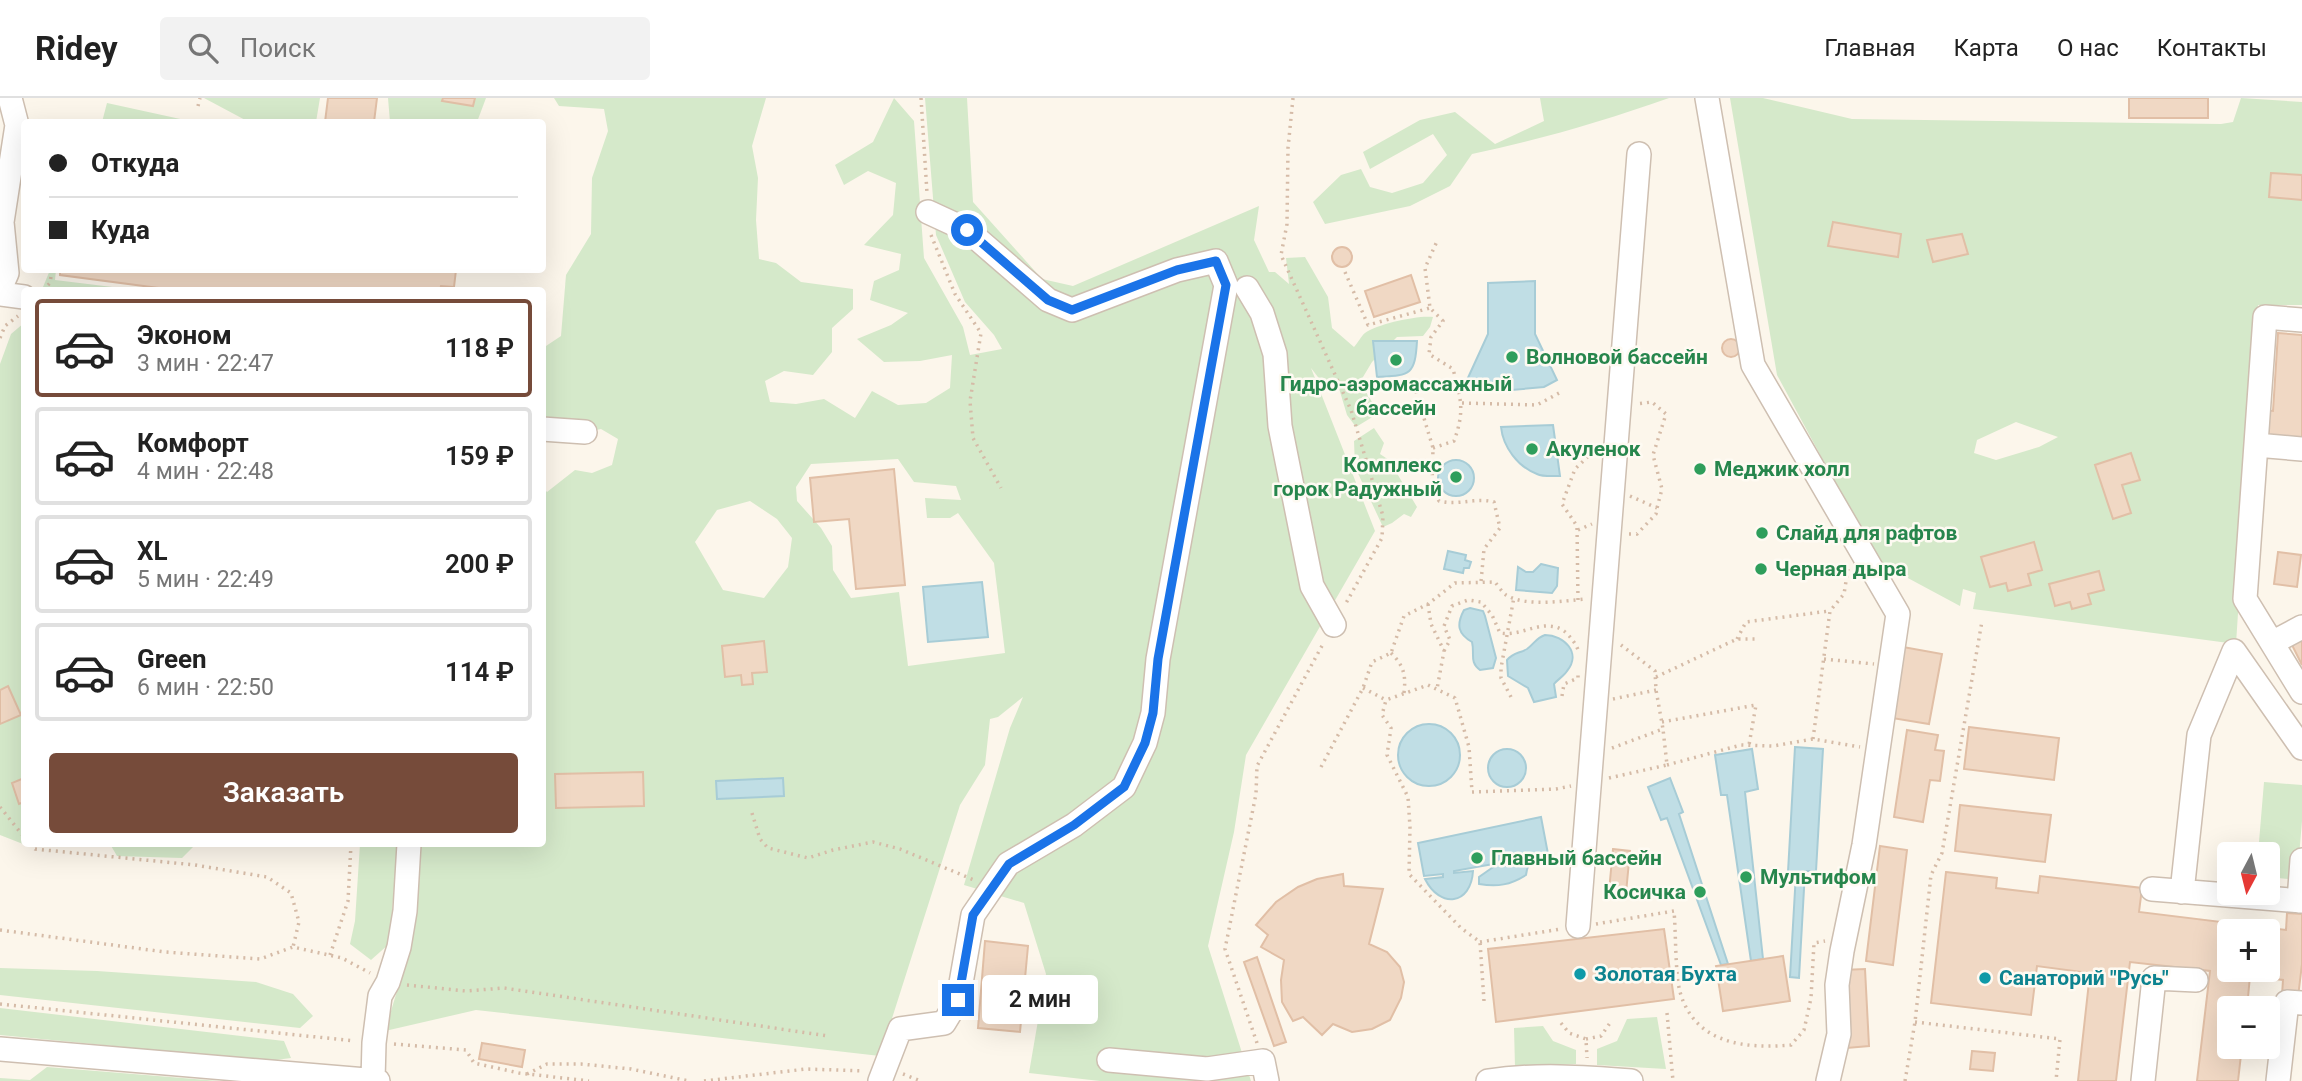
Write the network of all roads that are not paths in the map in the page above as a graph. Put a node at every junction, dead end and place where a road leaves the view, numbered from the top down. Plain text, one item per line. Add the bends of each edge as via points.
1 (10, 98) edge
2 (1707, 98) edge
3 (1639, 154) dead end
4 (928, 212) road end
5 (1247, 288) dead end
6 (0, 289) edge
7 (0, 294) edge
8 (21, 304) edge
9 (2302, 320) edge
10 (546, 429) edge
11 (585, 432) dead end
12 (2256, 445) junction
13 (2302, 449) edge
14 (1334, 625) road end
15 (2302, 627) edge
16 (2272, 643) junction
17 (2302, 692) edge
18 (2302, 748) edge
19 (409, 847) edge
20 (2302, 860) edge
21 (2152, 889) dead end
22 (2182, 892) junction
23 (2300, 901) edge
24 (1578, 926) road end
25 (2196, 980) dead end
26 (2302, 1003) edge
27 (0, 1049) edge
28 (1109, 1060) dead end
29 (1265, 1071) edge
30 (882, 1076) edge
31 (373, 1080) edge
32 (379, 1081) edge
33 (1488, 1081) edge
34 (1631, 1081) edge
35 (1828, 1081) edge
36 (2143, 1081) edge
37 (2278, 1081) edge

1 - 6 street via 16,125 2,222 7,273
2 - 35 street via 1753,365 1898,614 1864,845 1837,985 1839,1034
3 - 24 street
4 - 30 street via 967,230 1048,300 1072,310 1177,270 1216,261 1226,285 1145,743 1124,787 1074,825 1009,864 973,915 958,1000 944,1023 900,1029
5 - 14 street via 1262,313 1275,354 1280,426 1312,586
7 - 8 street
9 - 12 street via 2264,317
10 - 11 street
12 - 13 street
12 - 16 street via 2245,598
15 - 16 street
16 - 17 street
18 - 22 street via 2234,651 2199,735
19 - 31 street via 405,911 399,947 380,996
20 - 23 street
21 - 22 street
22 - 23 street
25 - 36 street via 2154,978
26 - 37 street via 2287,1002
27 - 31 street
28 - 29 street
31 - 32 street
33 - 34 street

